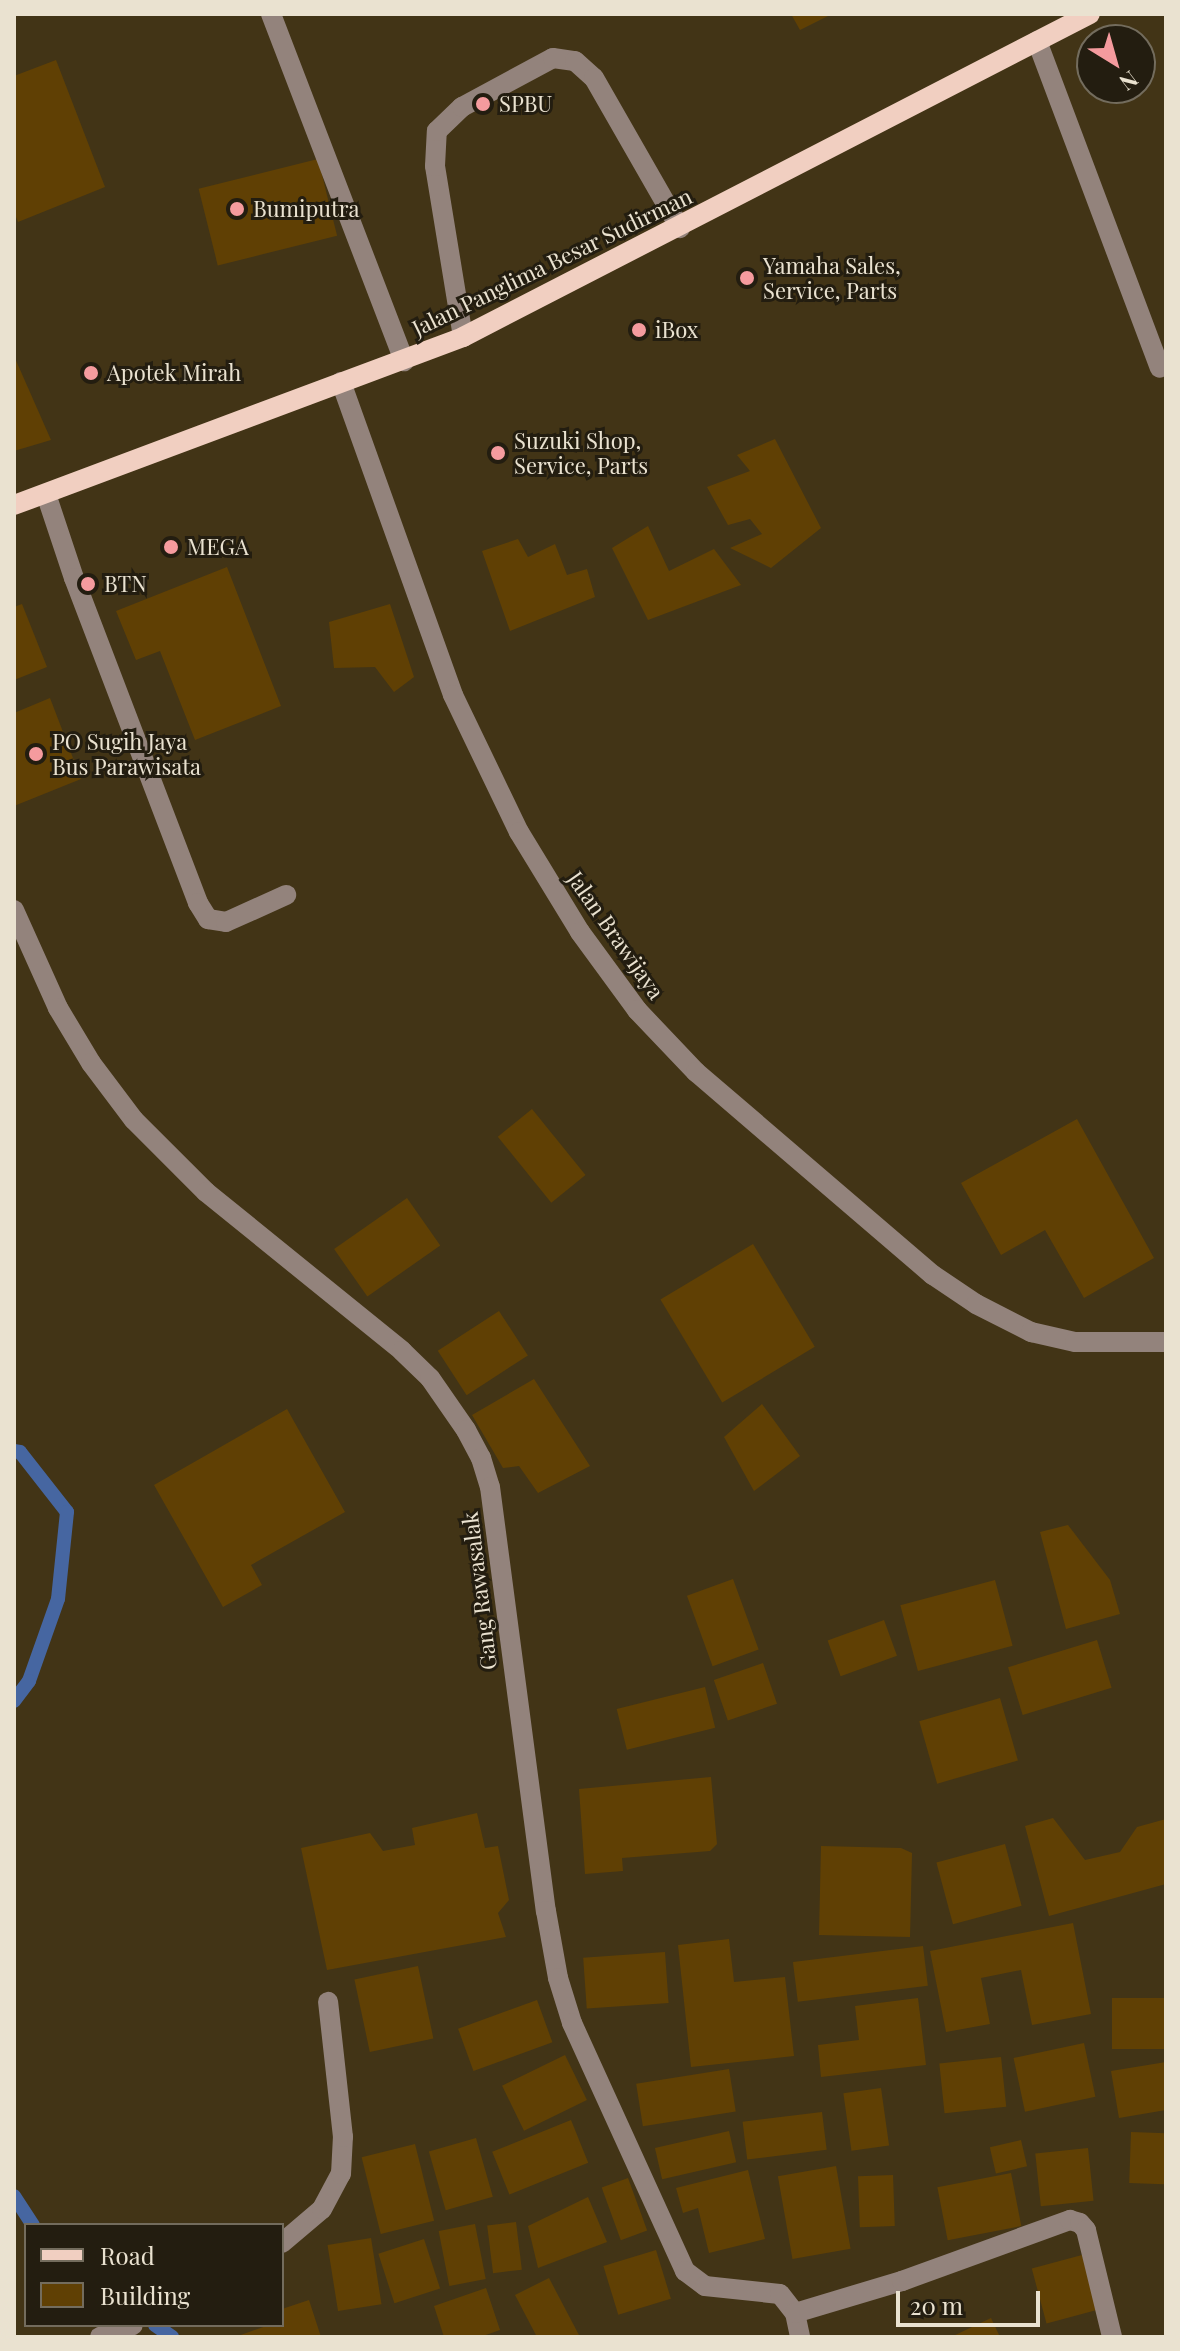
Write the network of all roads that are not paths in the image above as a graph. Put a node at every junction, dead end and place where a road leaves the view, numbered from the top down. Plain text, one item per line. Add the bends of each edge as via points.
1 (271, 14) edge
2 (1090, 14) edge
3 (1037, 41) junction
4 (680, 228) junction
5 (463, 337) junction
6 (404, 361) junction
7 (1160, 368) dead end
8 (341, 382) junction
9 (46, 494) junction
10 (14, 505) edge
11 (286, 895) dead end
12 (14, 910) edge
13 (1166, 1342) edge
14 (328, 2002) dead end
15 (284, 2241) edge
16 (795, 2313) junction
17 (128, 2327) edge
18 (100, 2337) edge
19 (800, 2337) edge
20 (1112, 2337) edge

1 - 6 street
2 - 3 main road, Jalan Panglima Besar Sudirman
3 - 4 main road, Jalan Panglima Besar Sudirman
3 - 7 street
4 - 5 main road, Jalan Panglima Besar Sudirman
4 - 5 street via 594,78 575,61 553,58 462,107 437,131 435,166
5 - 6 main road, Jalan Panglima Besar Sudirman
6 - 8 main road, Jalan Panglima Besar Sudirman
8 - 9 main road, Jalan Panglima Besar Sudirman
8 - 13 street, Jalan Brawijaya via 453,695 519,832 580,932 637,1010 696,1072 933,1275 976,1304 1031,1332 1075,1342
9 - 10 main road, Jalan Panglima Besar Sudirman
9 - 11 street via 198,903 208,919 226,922
12 - 16 street, Gang Rawasalak via 58,1008 134,1120 206,1192 402,1351 430,1378 466,1430 490,1487 546,1911 572,2023 685,2271 705,2286 780,2294
14 - 15 street via 343,2137 341,2174 322,2209
16 - 19 street
16 - 20 street via 1070,2220 1086,2230
17 - 18 street

